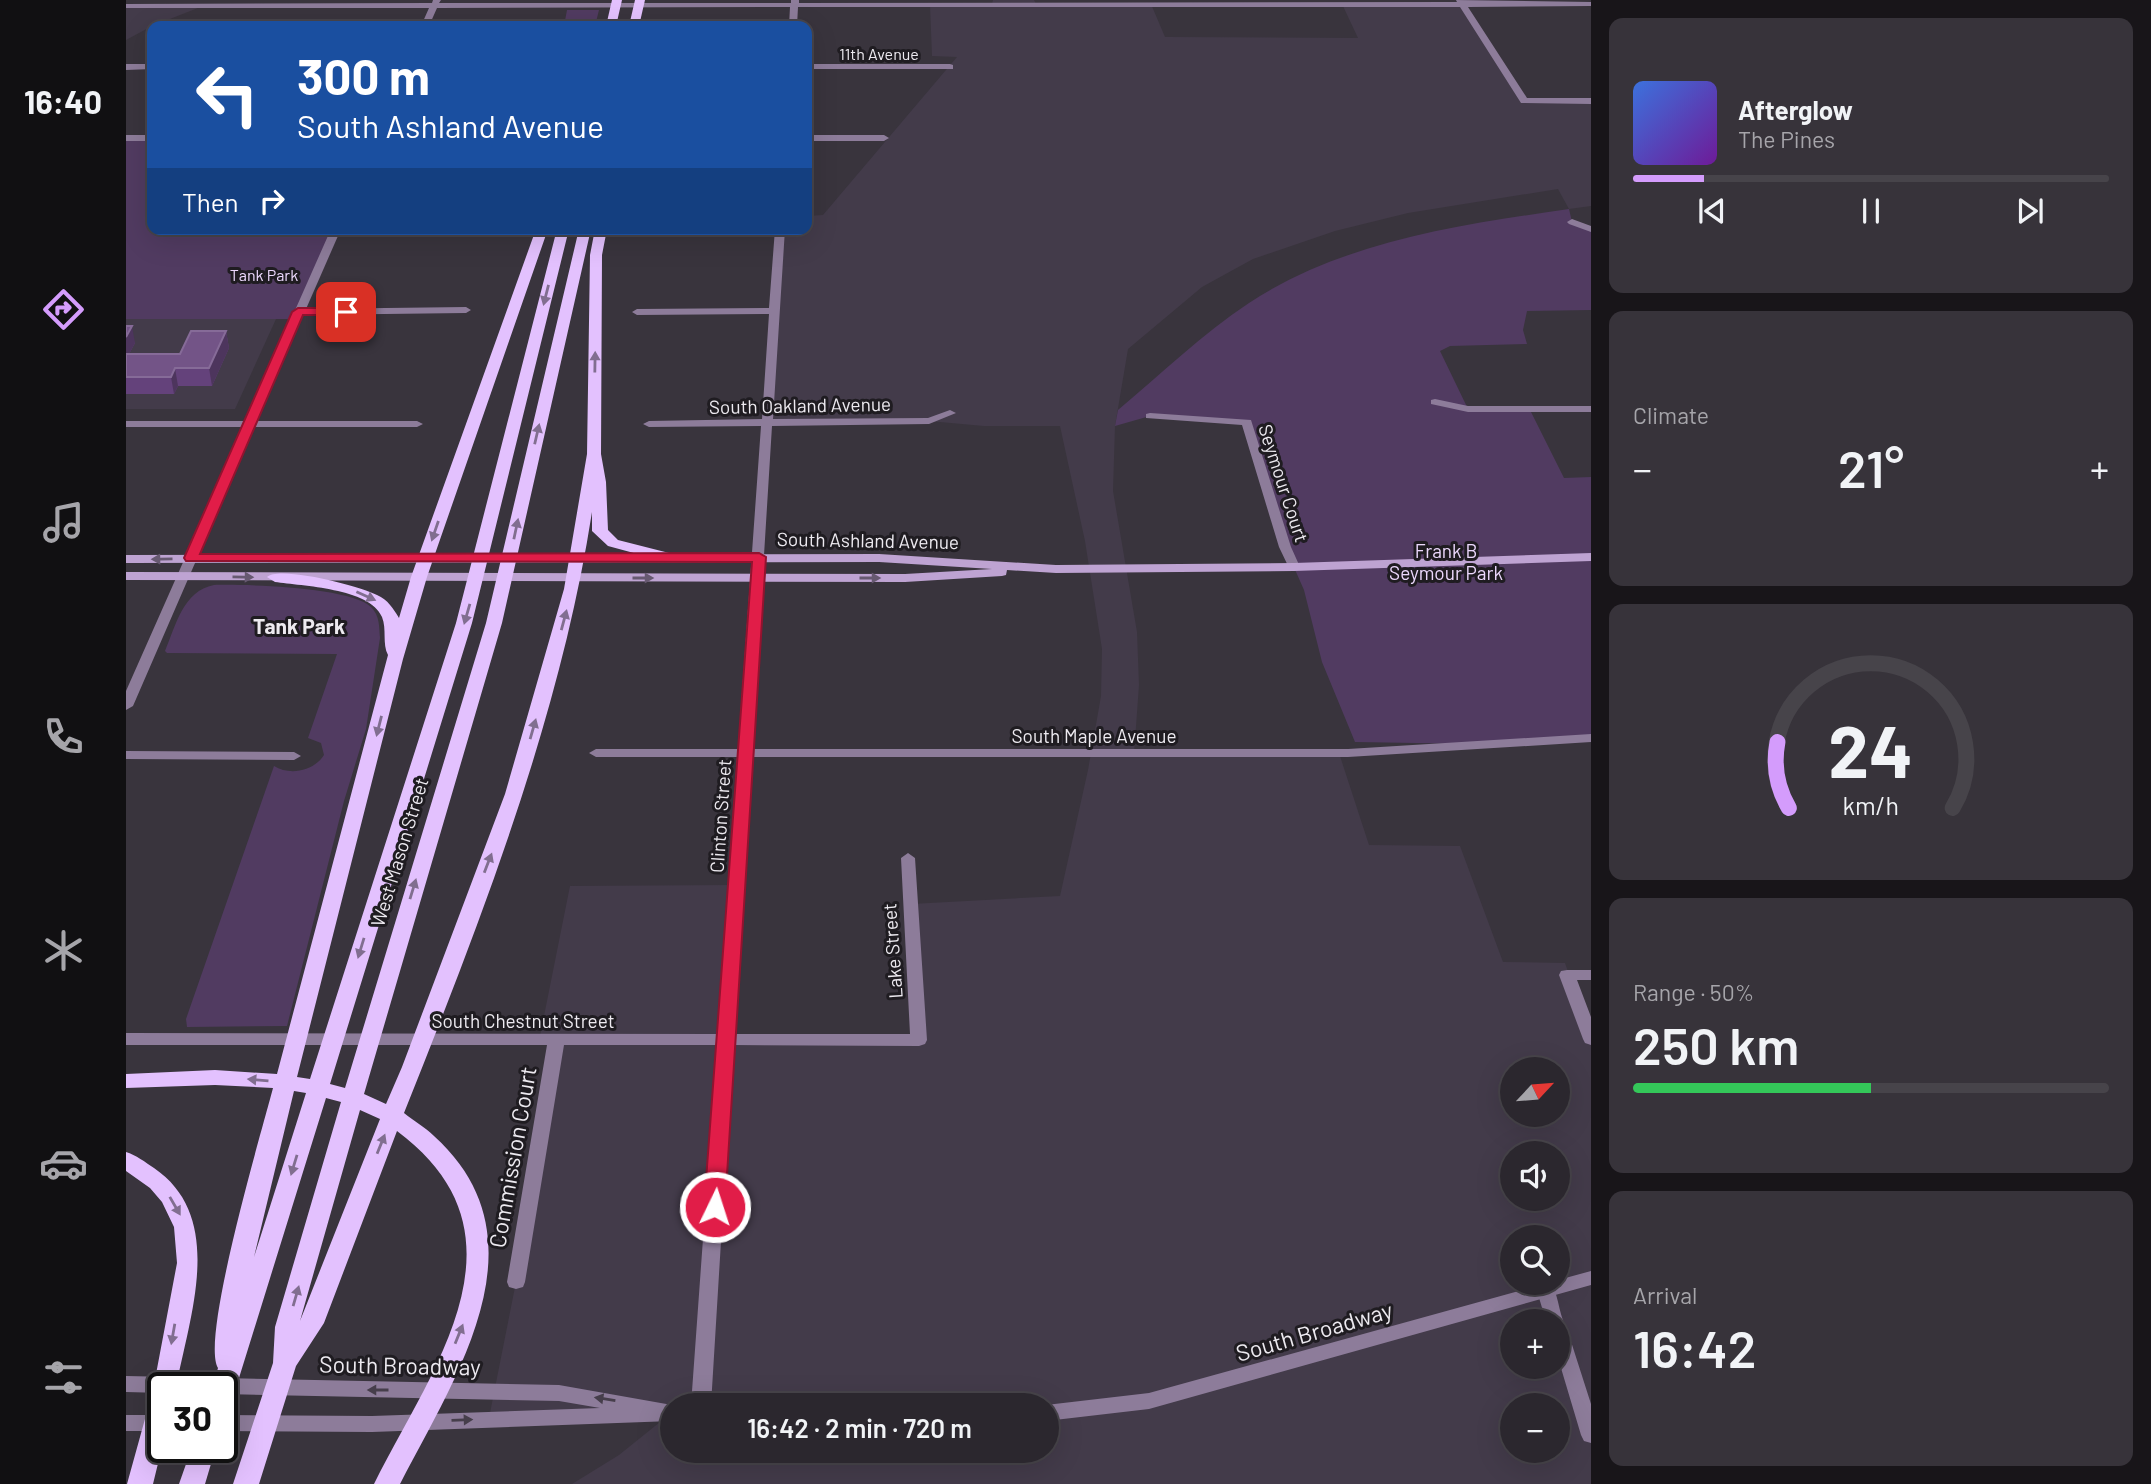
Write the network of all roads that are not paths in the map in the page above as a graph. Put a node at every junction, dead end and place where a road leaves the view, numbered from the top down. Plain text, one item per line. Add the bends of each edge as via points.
1 (617, 2) edge
2 (640, 2) edge
3 (795, 2) edge
4 (1461, 2) edge
5 (435, 3) edge
6 (1591, 4) edge
7 (126, 6) edge
8 (427, 21) edge
9 (612, 21) edge
10 (635, 21) edge
11 (793, 21) edge
12 (950, 66) dead end
13 (126, 67) edge
14 (147, 67) edge
15 (812, 67) edge
16 (1591, 101) edge
17 (126, 138) edge
18 (147, 138) edge
19 (812, 138) edge
20 (884, 138) dead end
21 (1572, 222) dead end
22 (1591, 229) edge
23 (333, 235) edge
24 (540, 235) edge
25 (561, 235) edge
26 (584, 235) edge
27 (600, 235) edge
28 (780, 235) edge
29 (467, 310) dead end
30 (775, 311) junction
31 (298, 312) junction
32 (637, 312) dead end
33 (1435, 402) dead end
34 (1591, 409) edge
35 (950, 413) dead end
36 (1150, 416) dead end
37 (126, 424) edge
38 (250, 424) junction
39 (417, 424) dead end
40 (649, 424) dead end
41 (767, 424) junction
42 (594, 454) junction
43 (579, 557) junction
44 (667, 557) junction
45 (759, 557) junction
46 (1591, 557) edge
47 (191, 558) junction
48 (426, 558) junction
49 (126, 559) edge
50 (1294, 567) junction
51 (1021, 568) junction
52 (126, 576) edge
53 (183, 576) junction
54 (275, 577) junction
55 (419, 577) junction
56 (575, 578) junction
57 (757, 578) junction
58 (395, 659) junction
59 (126, 706) edge
60 (1591, 738) edge
61 (596, 753) dead end
62 (745, 754) junction
63 (126, 755) edge
64 (294, 756) dead end
65 (908, 858) dead end
66 (1591, 975) edge
67 (126, 1039) edge
68 (1591, 1039) edge
69 (919, 1040) joint
70 (556, 1041) junction
71 (726, 1042) junction
72 (126, 1081) edge
73 (126, 1160) edge
74 (1591, 1278) edge
75 (516, 1282) dead end
76 (1570, 1284) edge
77 (1532, 1295) edge
78 (285, 1363) junction
79 (1570, 1367) edge
80 (167, 1372) edge
81 (225, 1372) edge
82 (229, 1372) edge
83 (126, 1384) edge
84 (703, 1393) edge
85 (660, 1410) edge
86 (1059, 1412) edge
87 (660, 1414) edge
88 (126, 1423) edge
89 (147, 1423) edge
90 (238, 1423) edge
91 (1591, 1435) edge
92 (147, 1457) edge
93 (199, 1463) edge
94 (140, 1484) edge
95 (192, 1484) edge
96 (246, 1484) edge
97 (387, 1484) edge

1 - 2 street
1 - 5 street
1 - 9 main road
2 - 3 street
2 - 10 main road
3 - 4 street
3 - 11 street
4 - 6 street
4 - 16 street via 1524,101
5 - 7 street
5 - 8 street
12 - 15 street, 11th Avenue
13 - 14 street
17 - 18 street
19 - 20 street
21 - 22 street
23 - 31 street
24 -> 48 main road
25 -> 82 main road, West Mason Street via 464,623
78 -> 26 main road, West Mason Street via 287,1327 494,623
42 -> 27 main road
28 - 30 street, Clinton Street
29 - 31 street
30 - 32 street
30 - 41 street, Clinton Street
31 - 38 street
33 - 34 street via 1474,410
35 - 41 street, South Oakland Avenue via 929,421
36 - 50 street, Seymour Court via 1247,422
37 - 38 street
38 - 39 street
38 - 47 street
40 - 41 street, South Oakland Avenue
41 - 45 street, Clinton Street
42 - 43 main road
42 - 44 main road via 600,531 613,543
43 - 44 main road, South Ashland Avenue
43 - 48 main road, South Ashland Avenue
43 - 56 main road
44 - 45 main road, South Ashland Avenue
45 - 51 main road, South Ashland Avenue via 934,559
45 - 57 street, Clinton Street
46 - 50 main road, South Ashland Avenue
47 - 48 main road, South Ashland Avenue
47 -> 49 main road, South Ashland Avenue
47 - 53 street
48 - 55 main road
50 - 51 main road, South Ashland Avenue
57 -> 51 main road, South Ashland Avenue via 937,577
52 - 53 main road, South Ashland Avenue
53 -> 54 main road, South Ashland Avenue
53 - 59 street
54 - 55 main road, South Ashland Avenue
54 -> 58 main road via 348,589 380,603 391,619
55 - 56 main road, South Ashland Avenue
55 - 58 main road
56 -> 57 main road, South Ashland Avenue
78 -> 56 main road via 312,1323 514,794
57 - 62 street, Clinton Street
58 -> 81 main road via 240,1264 227,1326
60 - 62 street, South Maple Avenue via 1348,753
61 - 62 street, South Maple Avenue
62 - 71 street, Clinton Street
63 - 64 street
65 - 69 street, Lake Street
66 - 68 street via 1567,975
67 - 70 street, South Chestnut Street
69 - 71 street, South Chestnut Street
70 - 71 street, South Chestnut Street
70 - 75 street, Commission Court
71 - 84 street, Clinton Street
97 -> 72 main road via 450,1358 478,1270 473,1218 448,1165 400,1120 358,1099 316,1087 207,1076
73 -> 80 main road via 158,1182 185,1227 188,1263
74 - 76 street, South Broadway
77 - 86 street, South Broadway via 1149,1402
78 - 96 main road, West Mason Street
79 - 91 street
85 -> 83 street, South Broadway via 559,1393
90 -> 87 street, South Broadway via 372,1424
88 - 89 street
92 - 94 main road
93 - 95 main road

